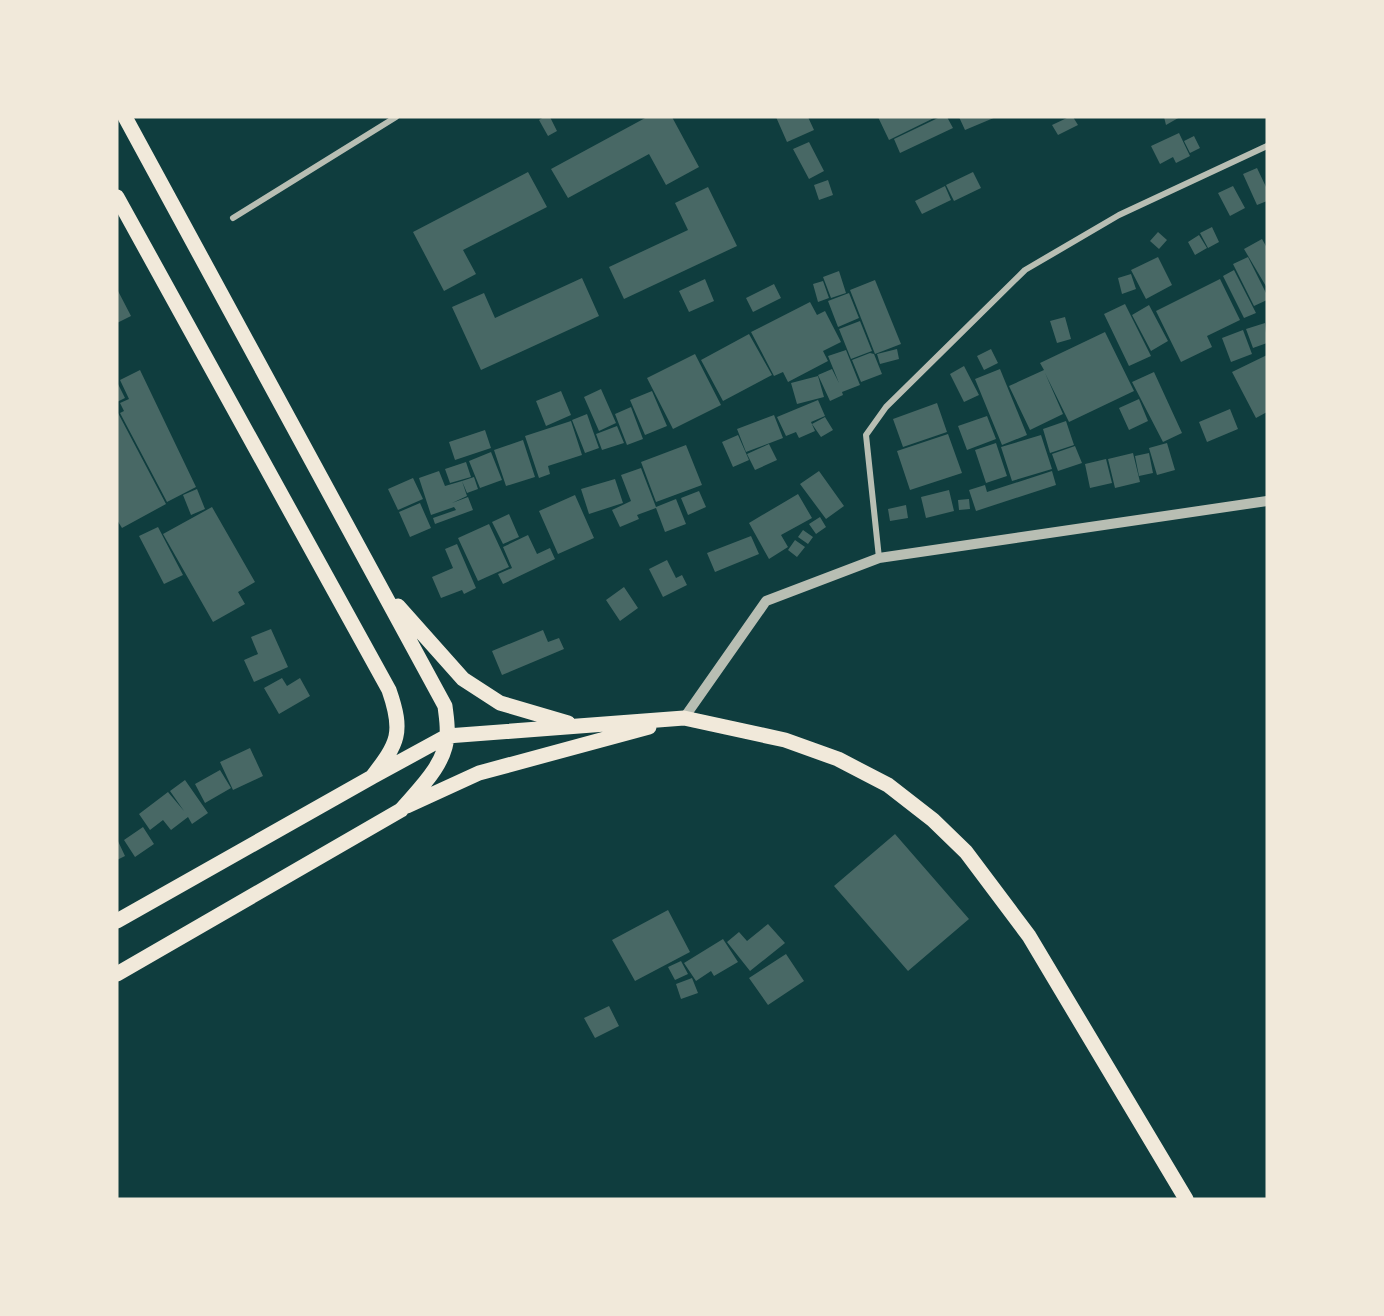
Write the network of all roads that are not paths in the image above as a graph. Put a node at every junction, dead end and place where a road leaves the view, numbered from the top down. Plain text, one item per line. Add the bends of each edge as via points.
1 (125, 117) edge
2 (396, 117) edge
3 (388, 119) edge
4 (1267, 146) edge
5 (117, 197) edge
6 (233, 218) dead end
7 (1267, 501) edge
8 (879, 558) junction
9 (378, 583) junction
10 (684, 718) junction
11 (577, 726) junction
12 (447, 736) junction
13 (372, 777) junction
14 (401, 810) junction
15 (117, 921) edge
16 (117, 974) edge
17 (1186, 1199) edge

1 - 9 main road
2 - 3 street
3 - 6 street
4 - 8 street via 1119,214 1025,270 886,407 866,435
5 - 13 main road via 389,690 399,717 393,750
7 - 8 street
8 - 10 street via 766,601
9 - 11 main road via 463,679 500,703
9 - 12 main road via 445,706
10 - 11 main road
10 - 14 main road via 479,773
10 - 17 main road via 785,740 838,759 888,785 933,820 966,852 1029,936
11 - 12 main road
12 - 13 main road
12 - 14 main road via 440,760
13 - 15 main road
14 - 16 main road

